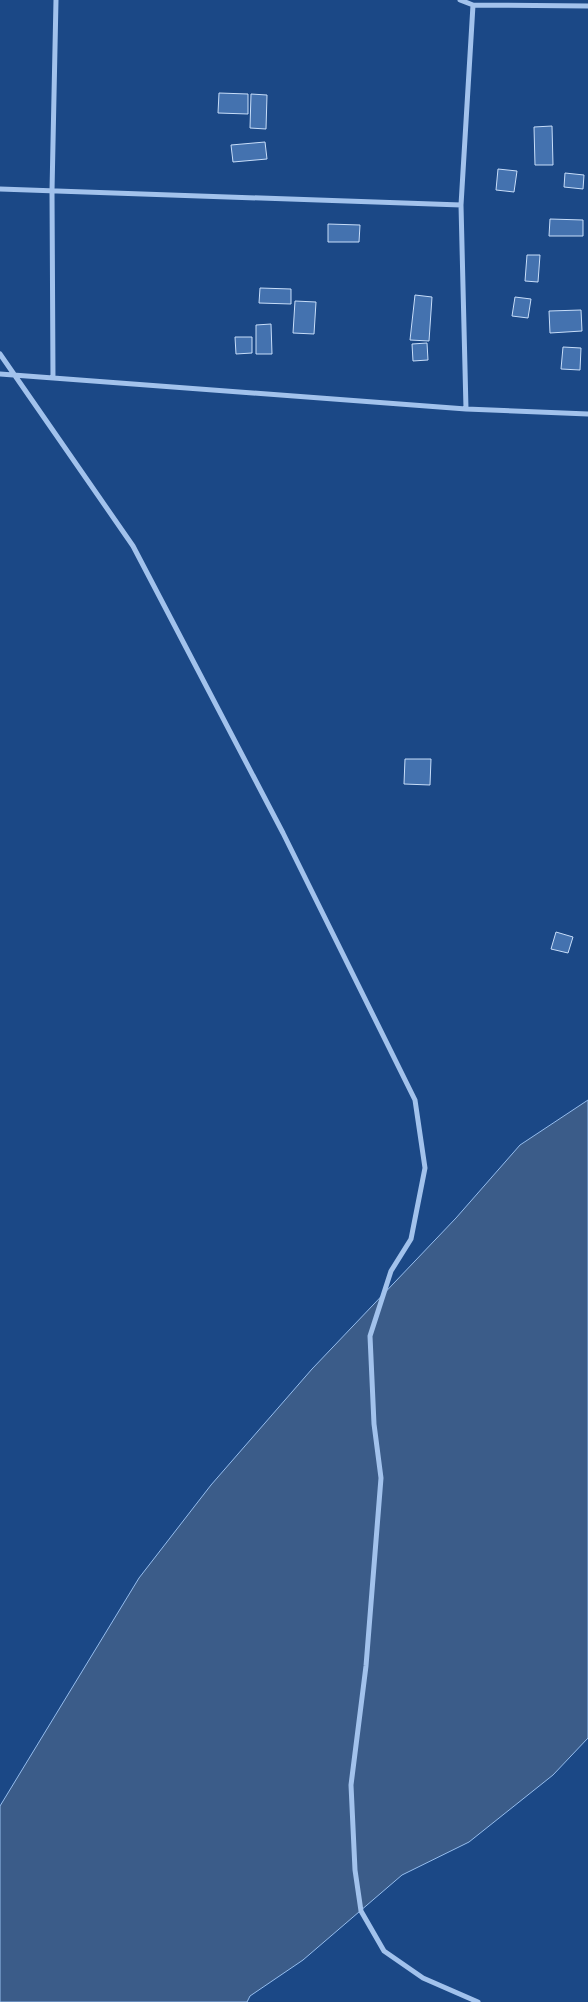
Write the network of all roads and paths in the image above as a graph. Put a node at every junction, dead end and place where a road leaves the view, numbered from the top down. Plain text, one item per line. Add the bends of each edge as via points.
1 (56, 0) edge
2 (460, 0) edge
3 (472, 6) junction
4 (588, 6) edge
5 (0, 189) edge
6 (52, 191) junction
7 (461, 205) junction
8 (0, 354) edge
9 (0, 374) edge
10 (14, 375) junction
11 (53, 378) junction
12 (466, 409) junction
13 (588, 414) edge
14 (478, 2002) edge

1 - 6 street
2 - 3 street
3 - 4 street
3 - 7 street
5 - 6 street
6 - 7 street
6 - 11 street
7 - 12 street
8 - 10 street
9 - 10 street
10 - 11 street
10 - 14 street via 133,546 283,833 415,1100 425,1168 411,1239 391,1271 370,1336 380,1478 366,1666 351,1785 355,1870 361,1912 384,1951 423,1978
11 - 12 street
12 - 13 street

